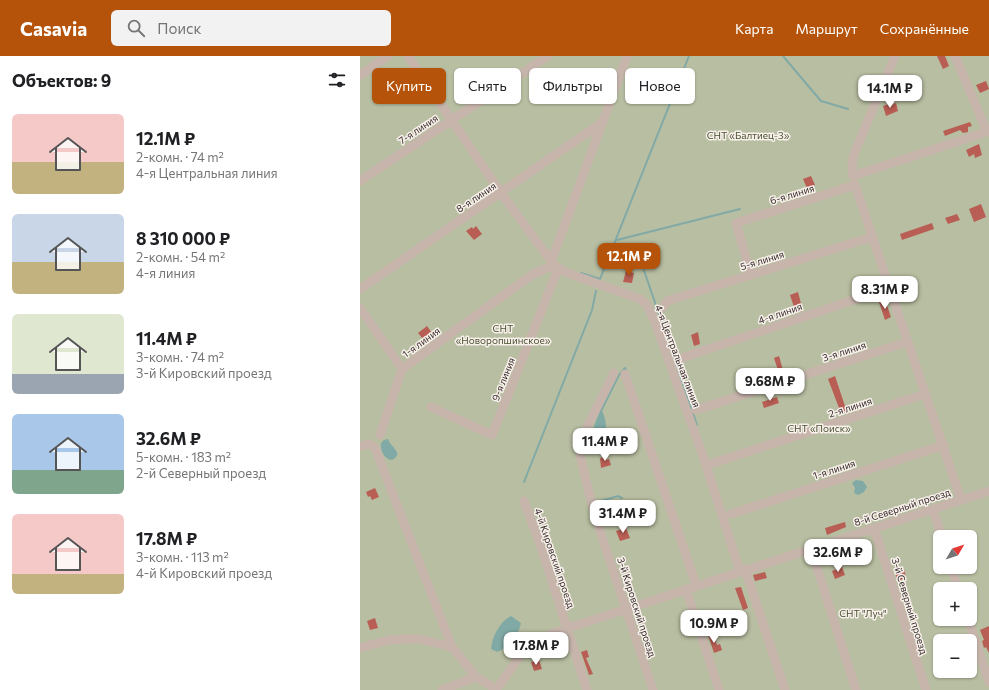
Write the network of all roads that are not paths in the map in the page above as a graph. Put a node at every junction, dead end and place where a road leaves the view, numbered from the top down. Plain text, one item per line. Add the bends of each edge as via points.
1 (388, 56) edge
2 (408, 56) edge
3 (548, 56) edge
4 (627, 56) edge
5 (895, 56) edge
6 (955, 56) edge
7 (360, 75) edge
8 (451, 119) junction
9 (603, 122) junction
10 (988, 132) edge
11 (360, 181) edge
12 (501, 193) junction
13 (872, 237) junction
14 (554, 265) junction
15 (751, 275) junction
16 (889, 288) junction
17 (360, 289) edge
18 (360, 308) edge
19 (662, 308) dead end
20 (907, 342) junction
21 (678, 359) dead end
22 (402, 369) junction
23 (614, 373) dead end
24 (625, 374) dead end
25 (925, 394) junction
26 (432, 407) dead end
27 (696, 410) dead end
28 (380, 434) dead end
29 (944, 445) junction
30 (360, 446) edge
31 (713, 463) dead end
32 (989, 491) edge
33 (961, 500) junction
34 (524, 501) dead end
35 (933, 510) junction
36 (731, 514) dead end
37 (874, 528) junction
38 (940, 530) edge
39 (811, 549) junction
40 (742, 570) junction
41 (696, 585) junction
42 (686, 589) junction
43 (627, 608) junction
44 (970, 626) edge
45 (567, 628) junction
46 (360, 648) edge
47 (452, 648) junction
48 (476, 678) junction
49 (989, 682) edge
50 (442, 690) edge
51 (496, 690) edge
52 (587, 690) edge
53 (653, 690) edge
54 (719, 690) edge
55 (785, 690) edge
56 (856, 690) edge
57 (926, 690) edge

1 - 7 street
2 - 8 street
3 - 8 street, 7-я линия
4 - 9 street
5 - 10 street via 854,154 853,176
6 - 10 street
8 - 11 street, 7-я линия
8 - 12 street
9 - 12 street, 8-я линия
9 - 14 street
12 - 14 street
12 - 17 street, 8-я линия
13 - 15 street, 5-я линия
13 - 15 street, 6-я линия via 855,185 736,223
13 - 16 street
14 - 22 street, 1-я линия via 533,274
14 - 26 street, 9-я линия via 492,435
14 - 40 street, 4-я Центральная линия via 640,299 646,304 654,317
15 - 19 street, 5-я линия via 666,301
16 - 20 street
16 - 21 street, 4-я линия
18 - 22 street, 1-я линия
20 - 25 street
20 - 27 street, 3-я линия
22 - 28 street
23 - 43 street, 3-й Кировский проезд via 588,425 580,455 592,506
24 - 41 street
25 - 29 street
25 - 31 street, 2-я линия
29 - 33 street
29 - 36 street, 1-я линия
30 - 47 street via 370,444 375,448
32 - 33 street, 8-й Северный проезд
33 - 35 street, 8-й Северный проезд
34 - 45 street, 4-й Кировский проезд
35 - 37 street, 8-й Северный проезд
35 - 38 street
37 - 39 street, 8-й Северный проезд
37 - 57 street, 3-й Северный проезд
39 - 40 street, 8-й Северный проезд
39 - 56 street
40 - 41 street, 8-й Северный проезд
40 - 55 street, 4-я Центральная линия
41 - 42 street, 8-й Северный проезд
42 - 43 street, 8-й Северный проезд
42 - 54 street
43 - 45 street, 8-й Северный проезд
43 - 53 street, 3-й Кировский проезд
44 - 49 street
45 - 51 street, 8-й Северный проезд via 528,646
45 - 52 street, 4-й Кировский проезд
46 - 47 street via 389,640 405,639
47 - 48 street
48 - 50 street
48 - 51 street

